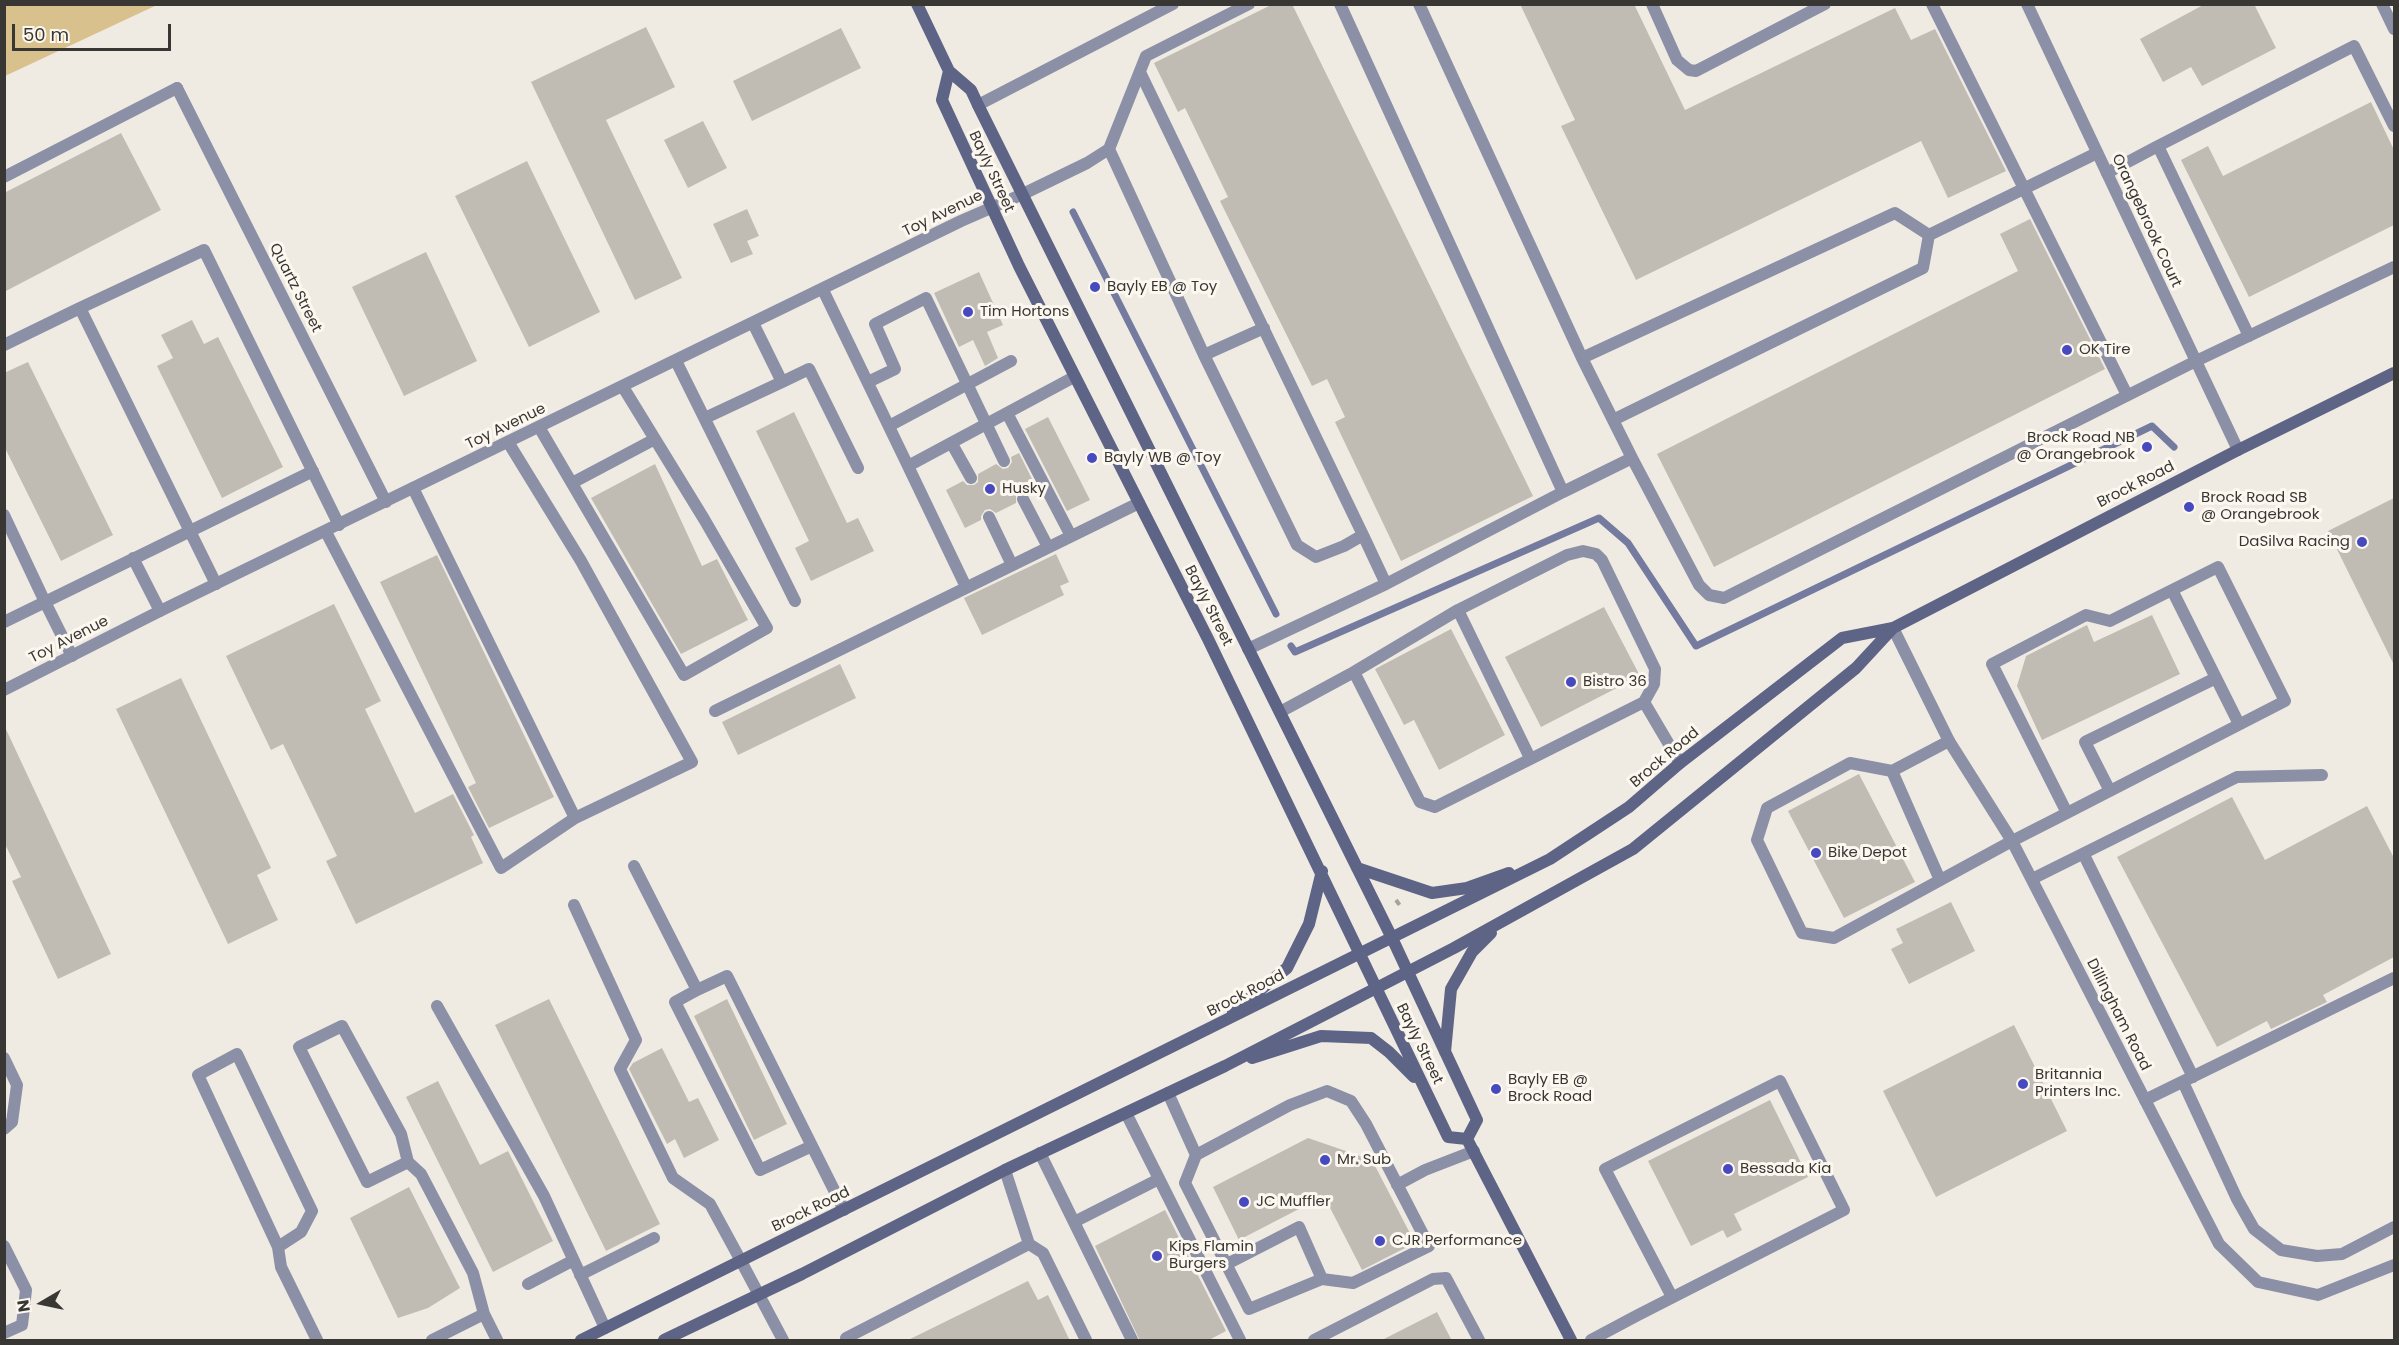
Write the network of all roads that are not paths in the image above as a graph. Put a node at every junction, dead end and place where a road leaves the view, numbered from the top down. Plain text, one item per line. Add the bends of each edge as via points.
1 (916, 4) edge
2 (1173, 4) edge
3 (1249, 4) edge
4 (1340, 4) edge
5 (1419, 4) edge
6 (1652, 4) edge
7 (1825, 4) edge
8 (1932, 4) edge
9 (2027, 4) edge
10 (2382, 4) edge
11 (2394, 29) edge
12 (949, 71) junction
13 (1140, 72) junction
14 (978, 105) junction
15 (2394, 126) edge
16 (2158, 146) junction
17 (1109, 149) junction
18 (2097, 153) junction
19 (2107, 173) junction
20 (4, 177) edge
21 (2025, 188) junction
22 (1023, 194) junction
23 (991, 207) junction
24 (1929, 235) junction
25 (2394, 267) edge
26 (823, 290) junction
27 (80, 308) junction
28 (753, 323) junction
29 (1264, 328) junction
30 (2249, 336) junction
31 (4, 345) edge
32 (1204, 355) junction
33 (1582, 358) junction
34 (676, 361) junction
35 (1011, 361) dead end
36 (2196, 361) junction
37 (2394, 373) edge
38 (1074, 376) junction
39 (782, 382) junction
40 (868, 382) junction
41 (966, 385) junction
42 (623, 387) junction
43 (2127, 395) junction
44 (1007, 413) junction
45 (705, 418) junction
46 (1613, 420) junction
47 (985, 425) junction
48 (889, 426) junction
49 (539, 427) junction
50 (655, 439) junction
51 (508, 442) junction
52 (952, 444) junction
53 (2238, 450) junction
54 (1632, 458) junction
55 (1004, 461) dead end
56 (908, 466) junction
57 (858, 468) dead end
58 (312, 471) junction
59 (971, 478) dead end
60 (572, 483) junction
61 (413, 488) junction
62 (1563, 492) junction
63 (1023, 499) dead end
64 (386, 502) junction
65 (1139, 503) junction
66 (4, 515) edge
67 (989, 517) dead end
68 (339, 525) junction
69 (189, 531) junction
70 (326, 531) junction
71 (1363, 535) junction
72 (1071, 536) junction
73 (1048, 547) junction
74 (133, 558) junction
75 (1012, 565) junction
76 (216, 584) junction
77 (1386, 584) junction
78 (966, 587) junction
79 (2172, 590) junction
80 (795, 601) dead end
81 (45, 602) junction
82 (1458, 610) junction
83 (160, 611) junction
84 (4, 622) edge
85 (1893, 628) junction
86 (1248, 649) junction
87 (72, 656) junction
88 (1354, 672) junction
89 (2216, 678) junction
90 (4, 690) edge
91 (1644, 702) junction
92 (714, 711) dead end
93 (1280, 712) junction
94 (2239, 724) junction
95 (1949, 741) junction
96 (1530, 758) junction
97 (1680, 763) junction
98 (1892, 771) junction
99 (2322, 775) dead end
100 (2110, 791) junction
101 (2067, 813) junction
102 (575, 818) junction
103 (2012, 841) junction
104 (2084, 855) junction
105 (1550, 859) junction
106 (634, 866) dead end
107 (1357, 868) junction
108 (1322, 871) junction
109 (2032, 879) junction
110 (1940, 880) junction
111 (574, 905) dead end
112 (1503, 922) junction
113 (1392, 938) junction
114 (1361, 954) junction
115 (1407, 972) junction
116 (2394, 978) edge
117 (1376, 987) junction
118 (697, 990) junction
119 (437, 1006) dead end
120 (1214, 1028) junction
121 (1445, 1053) junction
122 (4, 1058) edge
123 (1225, 1066) junction
124 (2188, 1079) junction
125 (1422, 1085) junction
126 (1168, 1093) junction
127 (2145, 1100) junction
128 (1126, 1113) junction
129 (4, 1129) edge
130 (1467, 1139) junction
131 (812, 1146) junction
132 (1474, 1151) junction
133 (1040, 1153) junction
134 (1196, 1155) junction
135 (408, 1162) junction
136 (1005, 1170) junction
137 (1158, 1179) junction
138 (1397, 1185) junction
139 (844, 1210) junction
140 (1074, 1222) junction
141 (2394, 1227) edge
142 (654, 1238) dead end
143 (1029, 1244) junction
144 (4, 1246) edge
145 (278, 1247) junction
146 (572, 1261) junction
147 (741, 1261) junction
148 (1227, 1264) junction
149 (2394, 1265) edge
150 (580, 1275) junction
151 (1322, 1279) junction
152 (528, 1284) dead end
153 (759, 1295) junction
154 (1672, 1297) junction
155 (484, 1314) junction
156 (605, 1328) junction
157 (4, 1333) edge
158 (317, 1341) edge
159 (432, 1341) edge
160 (497, 1341) edge
161 (581, 1341) edge
162 (664, 1341) edge
163 (783, 1341) edge
164 (847, 1341) edge
165 (1086, 1341) edge
166 (1132, 1341) edge
167 (1240, 1341) edge
168 (1314, 1341) edge
169 (1479, 1341) edge
170 (1571, 1341) edge
171 (1591, 1341) edge

1 - 12 main road, Bayly Street
2 - 14 street
3 - 13 street via 1146,56
4 - 62 street
5 - 33 street
6 - 7 street via 1677,60 1696,71
8 - 21 street
9 - 18 street, Orangebrook Court
10 - 11 street
12 - 14 main road, Bayly Street via 971,90
12 - 23 main road, Bayly Street via 942,100
13 - 17 street
13 - 29 street
14 - 22 main road, Bayly Street
15 - 16 street via 2354,46
16 - 19 street
16 - 30 street
17 - 22 street, Toy Avenue
17 - 32 street
18 - 19 street, Orangebrook Court
18 - 21 street
19 - 36 street, Orangebrook Court
20 - 64 street, Quartz Street via 177,88
21 - 24 street
21 - 43 street
22 - 23 street, Toy Avenue
22 - 86 main road, Bayly Street
23 - 26 street, Toy Avenue
23 - 38 main road, Bayly Street
24 - 33 street via 1895,213
24 - 46 street via 1923,268
25 - 30 street
26 - 28 street, Toy Avenue
26 - 40 street
27 - 31 street
27 - 58 street via 204,250
27 - 69 street
28 - 34 street, Toy Avenue
28 - 39 street
29 - 32 street
29 - 71 street
30 - 36 street
32 - 71 street via 1297,545 1316,557
33 - 46 street
34 - 42 street, Toy Avenue
34 - 45 street
35 - 41 street
36 - 43 street
36 - 53 street, Orangebrook Court
37 - 53 main road, Brock Road
38 - 44 street
38 - 65 main road, Bayly Street
39 - 45 street
39 - 57 street via 808,369
40 - 41 street via 895,369 874,324 926,298
40 - 48 street
41 - 47 street
41 - 48 street
42 - 49 street, Toy Avenue
42 - 50 street
43 - 54 street via 1724,598 1709,595 1699,585
44 - 47 street
44 - 72 street
45 - 80 street
46 - 54 street
47 - 52 street
47 - 55 street
48 - 56 street
49 - 51 street, Toy Avenue
49 - 60 street
50 - 60 street
50 - 60 street via 767,628 684,675
51 - 61 street, Toy Avenue
51 - 102 street via 581,561 692,762
52 - 56 street
52 - 59 street
53 - 85 main road, Brock Road
54 - 62 street
56 - 78 street
58 - 68 street
58 - 69 street
61 - 64 street, Toy Avenue
61 - 102 street
62 - 77 street
63 - 73 street
64 - 68 street, Toy Avenue
65 - 72 street
65 - 108 main road, Bayly Street
66 - 81 street
67 - 75 street
68 - 70 street, Toy Avenue
69 - 74 street
69 - 76 street
70 - 76 street, Toy Avenue
70 - 102 street via 501,868
71 - 77 street
72 - 73 street
73 - 75 street
74 - 81 street
74 - 83 street
75 - 78 street
76 - 83 street, Toy Avenue
77 - 86 street
78 - 92 street
79 - 89 street
79 - 94 street via 2218,567 2285,701
79 - 101 street via 2110,621 2086,615 1992,664
81 - 84 street
81 - 87 street
82 - 88 street
82 - 91 street via 1567,555 1583,551 1596,554 1655,669 1654,684
82 - 96 street
83 - 87 street, Toy Avenue
85 - 95 street, Dillingham Road
85 - 97 main road, Brock Road via 1842,638
85 - 112 main road, Brock Road via 1856,668 1633,849
86 - 93 main road, Bayly Street
87 - 90 street, Toy Avenue
88 - 93 street
88 - 96 street via 1420,802 1426,806 1435,807
89 - 94 street
89 - 100 street via 2085,742
91 - 96 street
91 - 97 street
93 - 107 main road, Bayly Street
94 - 100 street
95 - 98 street
95 - 103 street, Dillingham Road
97 - 105 main road, Brock Road via 1629,807
98 - 110 street
98 - 110 street via 1850,763 1767,808 1757,840 1802,933 1834,938
99 - 104 street via 2237,777
100 - 101 street
101 - 103 street
103 - 109 street, Dillingham Road
103 - 110 street
104 - 109 street
104 - 124 street
105 - 107 main road via 1467,888 1432,893
105 - 113 main road, Brock Road
106 - 118 street
107 - 113 main road, Bayly Street
108 - 114 main road, Bayly Street
108 - 120 main road via 1309,924 1287,968
109 - 127 street, Dillingham Road
111 - 147 street via 636,1040 620,1069 673,1178 710,1204
112 - 115 main road, Brock Road
112 - 121 main road via 1472,952 1451,989
113 - 114 main road, Brock Road
113 - 115 main road, Bayly Street
114 - 117 main road, Bayly Street
114 - 120 main road, Brock Road
115 - 117 main road, Brock Road
115 - 121 main road, Bayly Street
116 - 124 street
117 - 123 main road, Brock Road
117 - 125 main road, Bayly Street
118 - 131 street via 727,976
118 - 131 street via 675,1002 760,1170
119 - 146 street via 544,1196
120 - 139 main road, Brock Road
121 - 130 main road, Bayly Street via 1477,1120
122 - 129 street via 17,1085 12,1122
123 - 125 main road via 1321,1036 1371,1038
123 - 126 main road, Brock Road
124 - 127 street
124 - 141 street via 2234,1192 2254,1229 2281,1250 2317,1256 2342,1254
125 - 130 main road, Bayly Street via 1449,1137
126 - 128 main road, Brock Road
126 - 134 street
127 - 149 street, Dillingham Road via 2219,1244 2258,1282 2318,1295
128 - 133 main road, Brock Road
128 - 137 street
130 - 132 main road
131 - 139 street
132 - 138 street
132 - 170 main road
133 - 136 main road, Brock Road
133 - 140 street
134 - 138 street via 1290,1105 1327,1091 1351,1101
134 - 148 street via 1185,1183
135 - 135 street via 401,1134 342,1026 299,1047 367,1182
135 - 155 street via 421,1174 473,1273
136 - 143 street
136 - 153 main road, Brock Road
137 - 140 street
137 - 167 street
138 - 151 street via 1429,1246 1353,1283
139 - 147 main road, Brock Road
140 - 166 street
142 - 150 street
143 - 164 street via 846,1338
143 - 165 street via 1043,1253
144 - 157 street via 26,1290 22,1325
145 - 145 street via 198,1075 237,1054 312,1211 301,1232
145 - 158 street via 282,1267
146 - 150 street
146 - 152 street
147 - 153 street
147 - 156 main road, Brock Road
148 - 151 street via 1250,1309
148 - 151 street via 1299,1227
150 - 156 street
153 - 162 main road, Brock Road
153 - 163 street
154 - 154 street via 1844,1210 1780,1081 1605,1168
154 - 171 street
155 - 159 street
155 - 160 street
156 - 161 main road, Brock Road
168 - 169 street via 1433,1279 1446,1278

